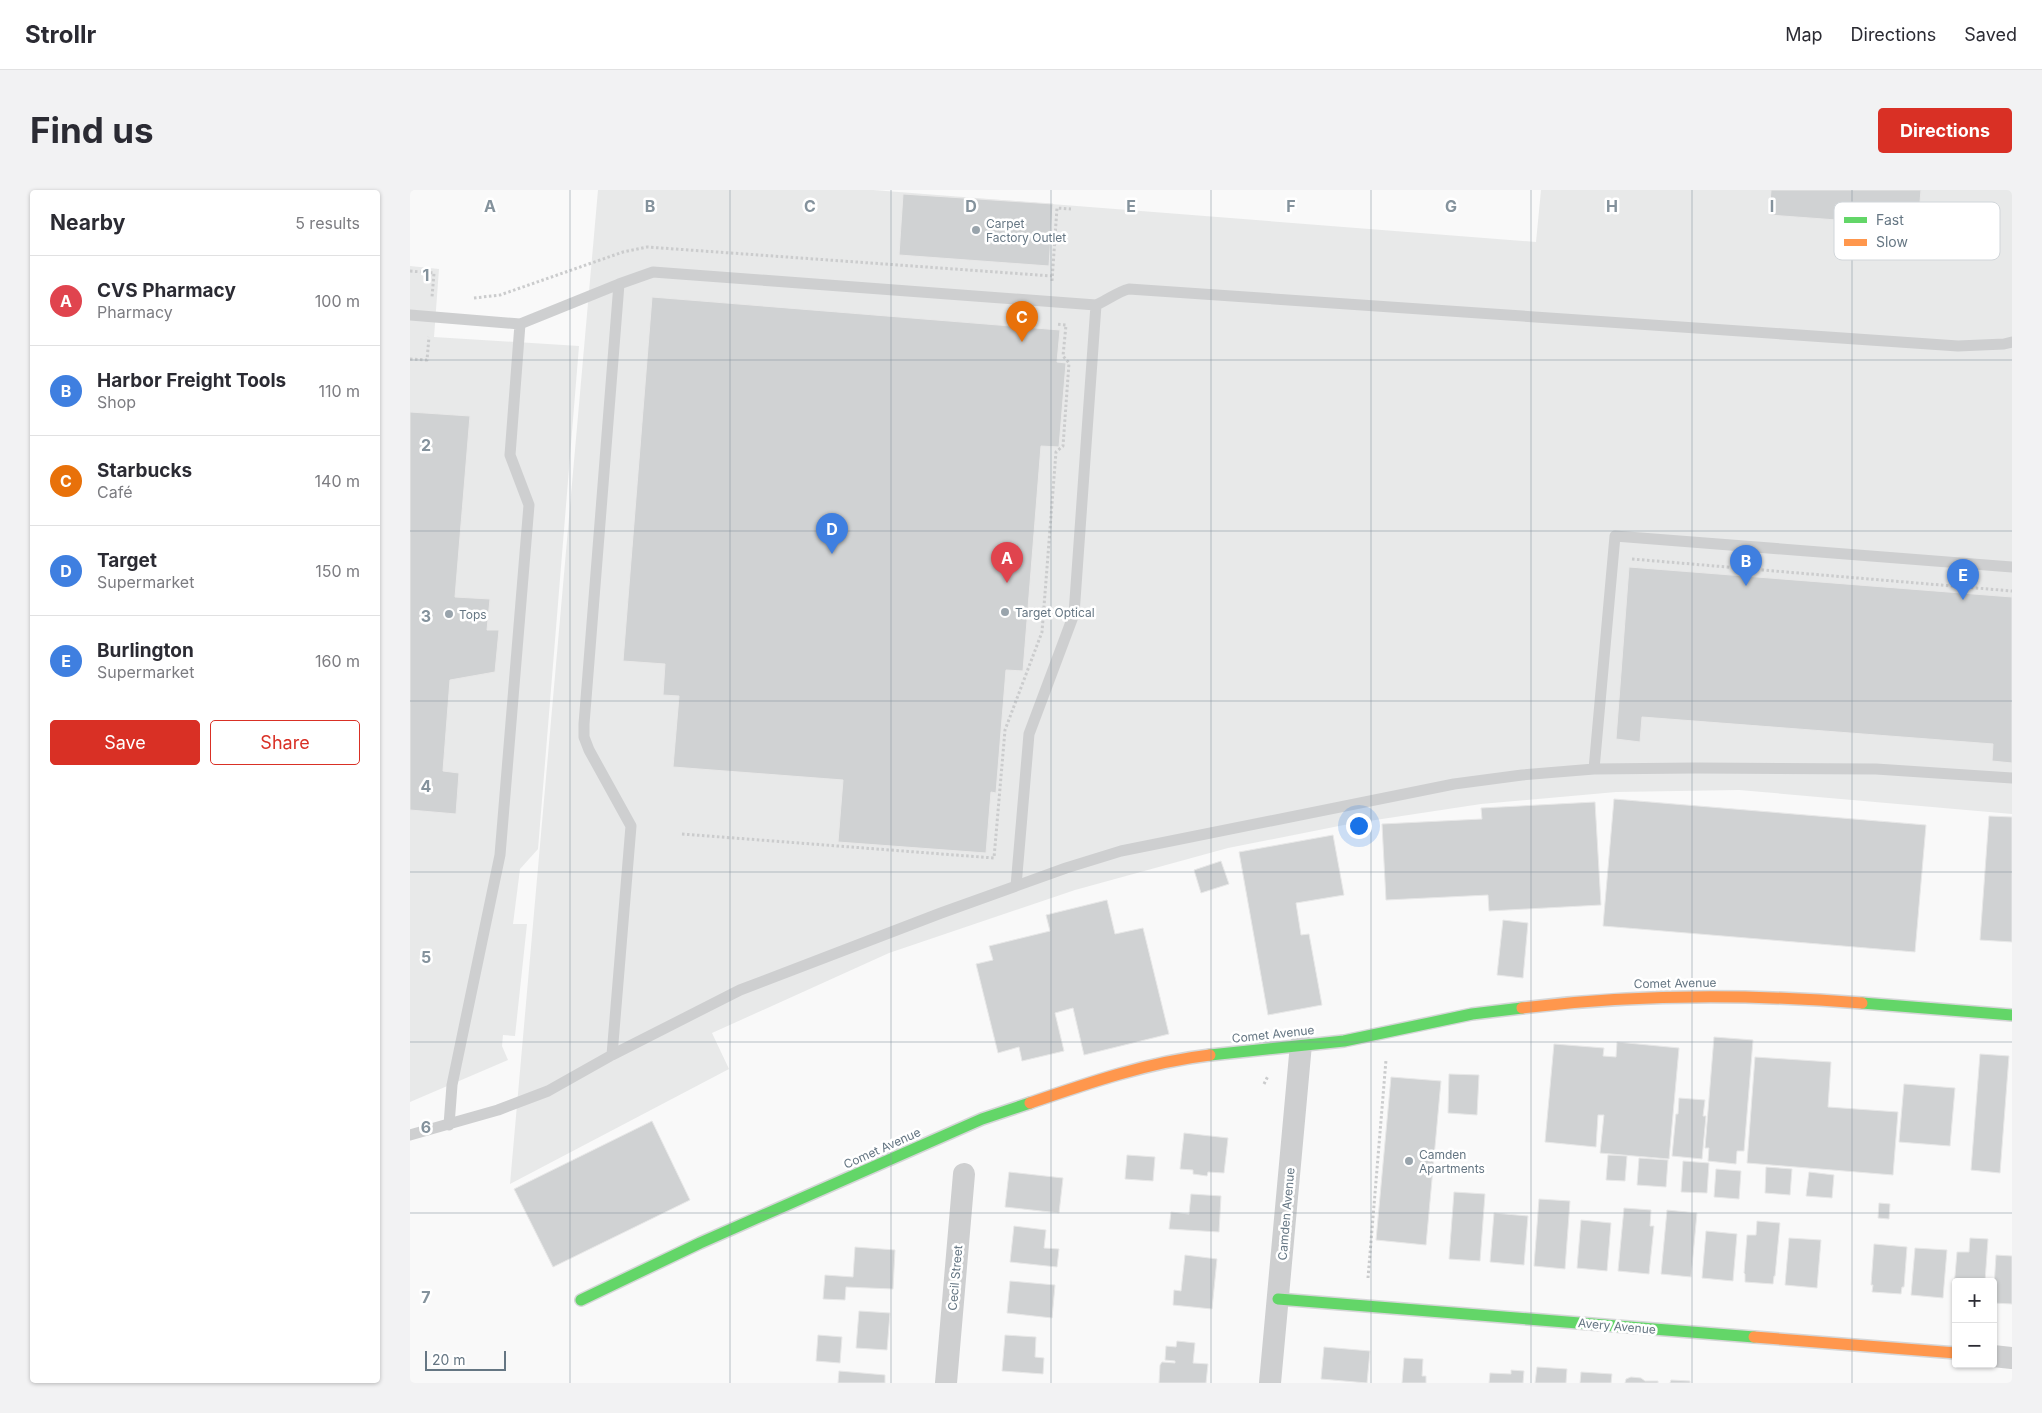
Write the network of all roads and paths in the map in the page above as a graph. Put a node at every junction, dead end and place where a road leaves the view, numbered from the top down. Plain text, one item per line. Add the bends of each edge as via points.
1 (1071, 209) dead end
2 (410, 271) edge
3 (1052, 280) dead end
4 (619, 284) junction
5 (432, 297) dead end
6 (1096, 305) junction
7 (410, 315) edge
8 (520, 324) junction
9 (1056, 324) dead end
10 (429, 336) dead end
11 (2012, 342) edge
12 (410, 359) edge
13 (1629, 559) dead end
14 (2012, 567) edge
15 (2012, 591) edge
16 (1044, 609) junction
17 (1054, 610) dead end
18 (1594, 769) junction
19 (2012, 778) edge
20 (682, 834) dead end
21 (1016, 886) junction
22 (2012, 1016) edge
23 (1301, 1044) junction
24 (612, 1055) junction
25 (1386, 1058) dead end
26 (449, 1125) junction
27 (410, 1135) edge
28 (964, 1174) dead end
29 (1368, 1283) dead end
30 (581, 1300) dead end
31 (1278, 1300) junction
32 (1952, 1353) edge
33 (1997, 1356) edge
34 (2012, 1358) edge
35 (946, 1383) edge
36 (1270, 1383) edge

1 - 3 path via 1057,208
2 - 5 path via 434,273
4 - 6 lane via 653,272
4 - 8 lane
4 - 24 lane via 584,736 631,826
6 - 11 lane via 1130,289 1958,346
6 - 21 lane via 1074,614 1029,734
7 - 8 lane
8 - 26 lane via 510,455 529,505 501,845 452,1085
9 - 16 path via 1066,325 1063,356 1069,363 1063,446 1056,452
10 - 12 path via 427,360
13 - 15 path
14 - 18 lane via 1615,536
16 - 17 path
16 - 20 path via 1042,632 1005,730 994,858
18 - 19 lane via 1876,770
18 - 21 lane via 1454,784 1121,851
21 - 24 lane via 740,990
22 - 23 street, Comet Avenue via 1807,998 1621,998 1472,1014 1344,1041
23 - 30 street, Comet Avenue via 1183,1058 1083,1085 982,1119 700,1243
23 - 31 street, Camden Avenue
24 - 26 lane via 548,1091
25 - 29 path
26 - 27 lane
28 - 35 street, Cecil Street
31 - 32 street, Avery Avenue
31 - 36 street, Camden Avenue
33 - 34 street

